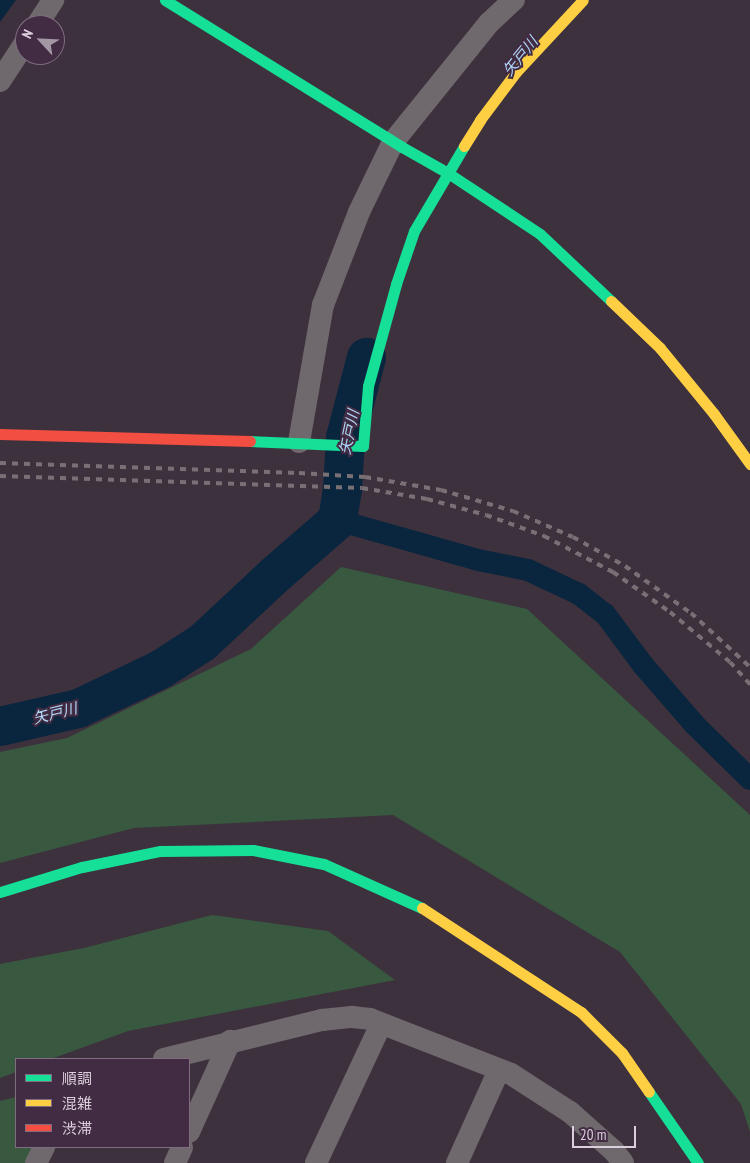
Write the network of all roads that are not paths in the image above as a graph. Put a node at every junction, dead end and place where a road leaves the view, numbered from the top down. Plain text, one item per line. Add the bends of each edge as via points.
1 (53, 0) edge
2 (165, 0) edge
3 (514, 0) edge
4 (583, 0) edge
5 (43, 15) edge
6 (15, 58) edge
7 (0, 81) edge
8 (398, 144) junction
9 (448, 173) junction
10 (0, 434) edge
11 (299, 442) junction
12 (750, 464) edge
13 (0, 892) edge
14 (381, 1024) junction
15 (230, 1041) junction
16 (168, 1058) edge
17 (500, 1070) junction
18 (190, 1130) edge
19 (44, 1148) edge
20 (182, 1148) edge
21 (615, 1159) edge
22 (36, 1163) edge
23 (175, 1163) edge
24 (316, 1163) edge
25 (456, 1163) edge
26 (698, 1163) edge

1 - 5 street
2 - 8 street
3 - 8 street via 489,23
4 - 9 street via 516,72 480,120
6 - 7 street
8 - 9 street
8 - 11 street via 359,212 323,305
9 - 11 street via 414,231 396,284 368,386 363,446
9 - 12 street via 540,234 610,298 660,348
10 - 11 street
13 - 26 street via 82,867 160,851 253,850 324,864 416,904 581,1012 622,1054
14 - 15 street via 352,1017 322,1020
14 - 17 street
14 - 24 street
15 - 16 street
15 - 18 street
17 - 21 street via 570,1112
17 - 25 street
19 - 22 street
20 - 23 street

